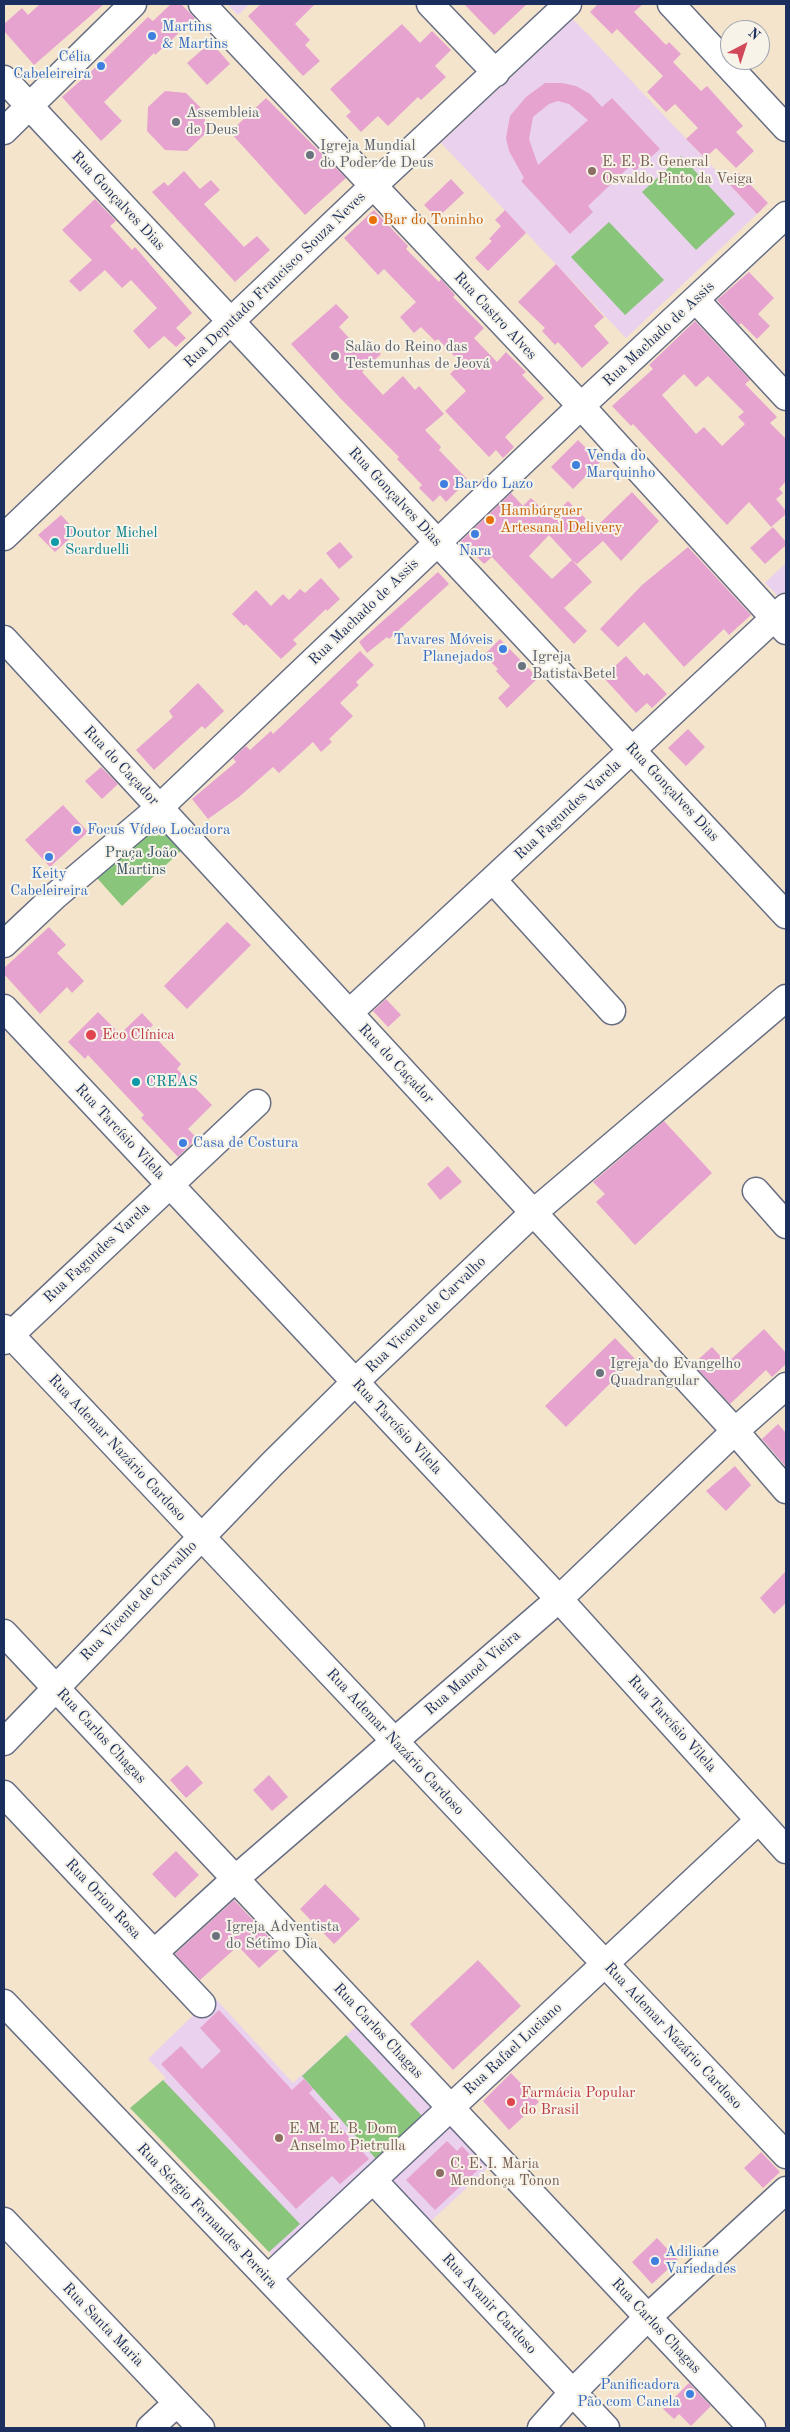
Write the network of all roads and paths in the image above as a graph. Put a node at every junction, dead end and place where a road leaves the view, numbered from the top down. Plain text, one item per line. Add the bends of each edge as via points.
1 (133, 4) edge
2 (202, 4) edge
3 (430, 4) edge
4 (568, 4) edge
5 (671, 4) edge
6 (496, 73) junction
7 (4, 78) edge
8 (30, 107) junction
9 (786, 128) edge
10 (4, 131) edge
11 (372, 186) junction
12 (786, 215) edge
13 (696, 300) junction
14 (231, 322) junction
15 (786, 397) edge
16 (580, 406) junction
17 (4, 537) edge
18 (437, 542) junction
19 (782, 619) edge
20 (4, 639) edge
21 (632, 750) junction
22 (159, 808) junction
23 (493, 880) junction
24 (786, 915) edge
25 (4, 944) edge
26 (786, 998) edge
27 (4, 1008) edge
28 (612, 1011) dead end
29 (349, 1013) junction
30 (257, 1103) dead end
31 (170, 1185) junction
32 (756, 1191) dead end
33 (533, 1213) junction
34 (786, 1225) edge
35 (6, 1335) edge
36 (355, 1382) junction
37 (786, 1386) edge
38 (735, 1431) junction
39 (786, 1490) edge
40 (201, 1537) junction
41 (558, 1599) junction
42 (4, 1633) edge
43 (56, 1688) junction
44 (394, 1741) junction
45 (4, 1742) edge
46 (4, 1794) edge
47 (759, 1820) junction
48 (786, 1850) edge
49 (235, 1879) junction
50 (154, 1953) junction
51 (605, 1964) junction
52 (4, 2003) edge
53 (202, 2004) dead end
54 (451, 2108) junction
55 (786, 2155) edge
56 (373, 2180) junction
57 (786, 2190) edge
58 (4, 2221) edge
59 (268, 2278) junction
60 (648, 2317) junction
61 (572, 2392) junction
62 (177, 2403) junction
63 (150, 2428) edge
64 (202, 2428) edge
65 (411, 2428) edge
66 (541, 2428) edge
67 (606, 2428) edge
68 (752, 2428) edge

1 - 8 street
2 - 11 street, Rua Castro Alves
3 - 6 street
4 - 6 street, Rua Deputado Francisco Souza Neves
5 - 9 street
6 - 11 street, Rua Deputado Francisco Souza Neves
7 - 8 street, Rua Gonçalves Dias
8 - 10 street
8 - 14 street, Rua Gonçalves Dias
11 - 14 street, Rua Deputado Francisco Souza Neves
11 - 16 street, Rua Castro Alves
12 - 13 street, Rua Machado de Assis
13 - 15 street
13 - 16 street, Rua Machado de Assis
14 - 17 street, Rua Deputado Francisco Souza Neves
14 - 18 street, Rua Gonçalves Dias
16 - 18 street, Rua Machado de Assis
16 - 19 street, Rua Castro Alves
18 - 21 street, Rua Gonçalves Dias
18 - 22 street, Rua Machado de Assis
19 - 21 street, Rua Fagundes Varela
20 - 22 street, Rua do Caçador
21 - 23 street, Rua Fagundes Varela
21 - 24 street, Rua Gonçalves Dias
22 - 25 street, Rua Machado de Assis
22 - 29 street, Rua do Caçador
23 - 28 street
23 - 29 street, Rua Fagundes Varela
26 - 33 street, Rua Vicente de Carvalho
27 - 31 street, Rua Tarcísio Vilela
29 - 33 street, Rua do Caçador
30 - 31 street, Rua Fagundes Varela
31 - 35 street, Rua Fagundes Varela
31 - 36 street, Rua Tarcísio Vilela
32 - 34 street
33 - 36 street, Rua Vicente de Carvalho
33 - 38 street, Rua do Caçador
35 - 40 street, Rua Ademar Nazário Cardoso
36 - 40 street, Rua Vicente de Carvalho
36 - 41 street, Rua Tarcísio Vilela
37 - 38 street, Rua Manoel Vieira
38 - 39 street, Rua do Caçador
38 - 41 street, Rua Manoel Vieira
40 - 43 street, Rua Vicente de Carvalho
40 - 44 street, Rua Ademar Nazário Cardoso
41 - 44 street, Rua Manoel Vieira
41 - 47 street, Rua Tarcísio Vilela
42 - 43 street, Rua Carlos Chagas
43 - 45 street, Rua Vicente de Carvalho
43 - 49 street, Rua Carlos Chagas
44 - 49 street, Rua Manoel Vieira
44 - 51 street, Rua Ademar Nazário Cardoso
46 - 50 street, Rua Orion Rosa
47 - 48 street, Rua Tarcísio Vilela
47 - 51 street, Rua Rafael Luciano
49 - 50 street, Rua Manoel Vieira
49 - 54 street, Rua Carlos Chagas
50 - 53 street, Rua Orion Rosa
51 - 54 street, Rua Rafael Luciano
51 - 55 street, Rua Ademar Nazário Cardoso
52 - 59 street, Rua Sérgio Fernandes Pereira
54 - 56 street, Rua Rafael Luciano
54 - 60 street, Rua Carlos Chagas
56 - 59 street, Rua Rafael Luciano
56 - 61 street, Rua Avanir Cardoso
57 - 60 street
58 - 62 street, Rua Santa Maria
59 - 65 street, Rua Sérgio Fernandes Pereira
60 - 61 street
60 - 68 street, Rua Carlos Chagas
61 - 66 street
61 - 67 street, Rua Avanir Cardoso
62 - 63 street
62 - 64 street, Rua Santa Maria

